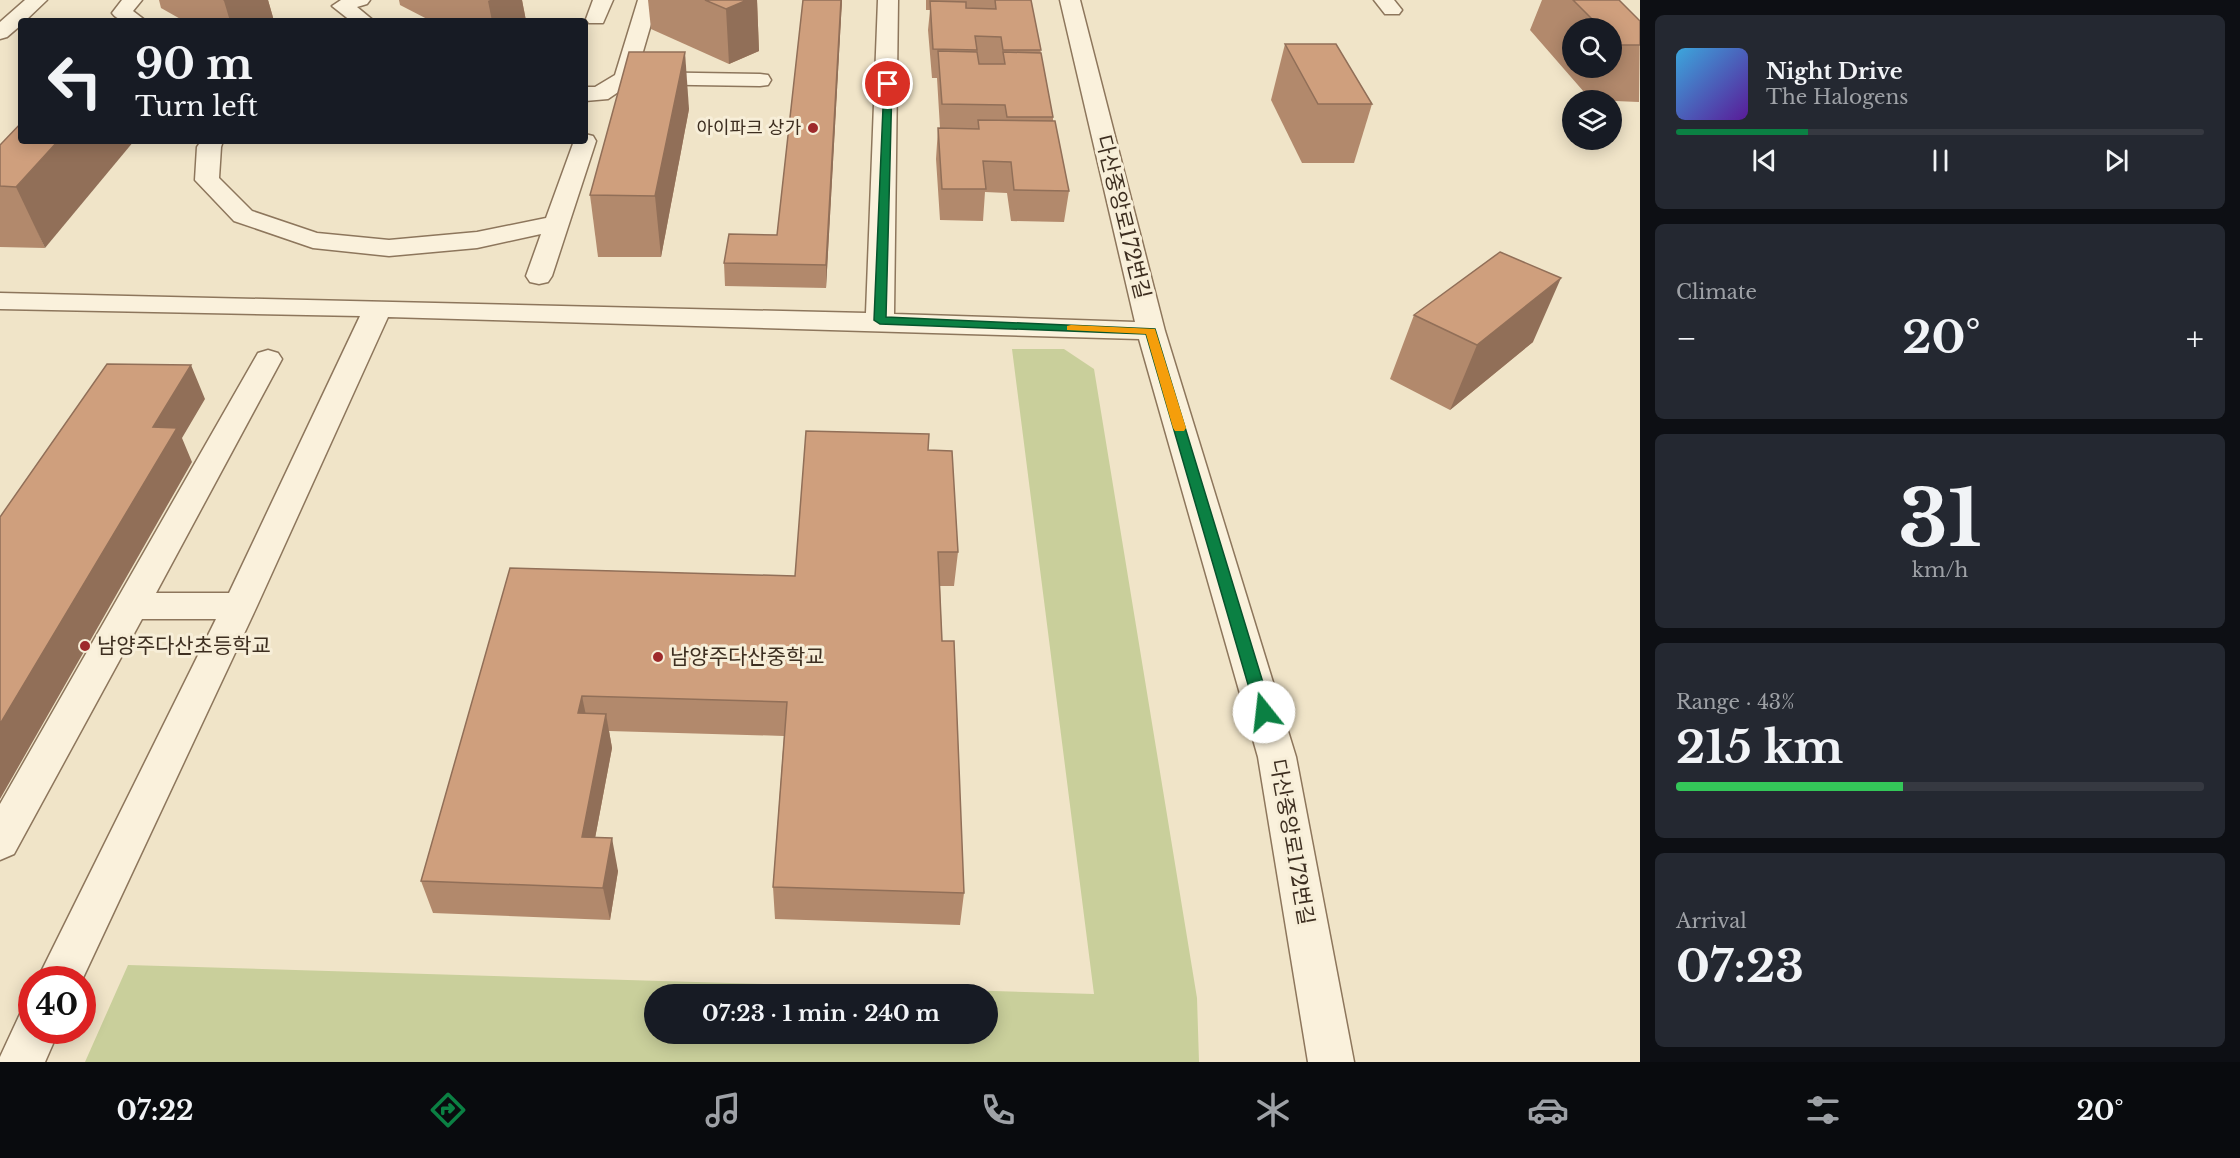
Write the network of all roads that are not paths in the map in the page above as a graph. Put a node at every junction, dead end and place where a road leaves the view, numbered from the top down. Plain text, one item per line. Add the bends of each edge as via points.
1 (37, 0) edge
2 (132, 0) edge
3 (360, 0) edge
4 (603, 0) edge
5 (648, 0) edge
6 (888, 0) edge
7 (1070, 0) edge
8 (131, 18) edge
9 (360, 18) edge
10 (596, 19) dead end
11 (0, 33) edge
12 (625, 78) junction
13 (760, 80) dead end
14 (593, 94) edge
15 (588, 123) edge
16 (210, 144) edge
17 (584, 144) edge
18 (557, 223) junction
19 (539, 276) dead end
20 (0, 301) edge
21 (378, 308) junction
22 (880, 320) junction
23 (1151, 331) junction
24 (268, 359) dead end
25 (130, 606) junction
26 (240, 606) junction
27 (0, 842) edge
28 (66, 966) edge
29 (29, 1044) edge
30 (21, 1062) edge
31 (1331, 1062) edge

1 - 11 street
2 - 8 street via 122,13
3 - 9 street via 342,6
4 - 10 street
5 - 12 street
6 - 22 street
7 - 23 street, 다산중앙로172번길
12 - 13 street
12 - 14 street
14 - 15 street
16 - 18 street via 207,180 243,216 313,240 389,248 477,240
17 - 18 street
18 - 19 street
20 - 21 street
21 - 22 street
21 - 26 street
22 - 23 street
23 - 31 street, 다산중앙로172번길 via 1277,757
24 - 25 street
25 - 26 street
25 - 27 street
26 - 28 street
29 - 30 street

